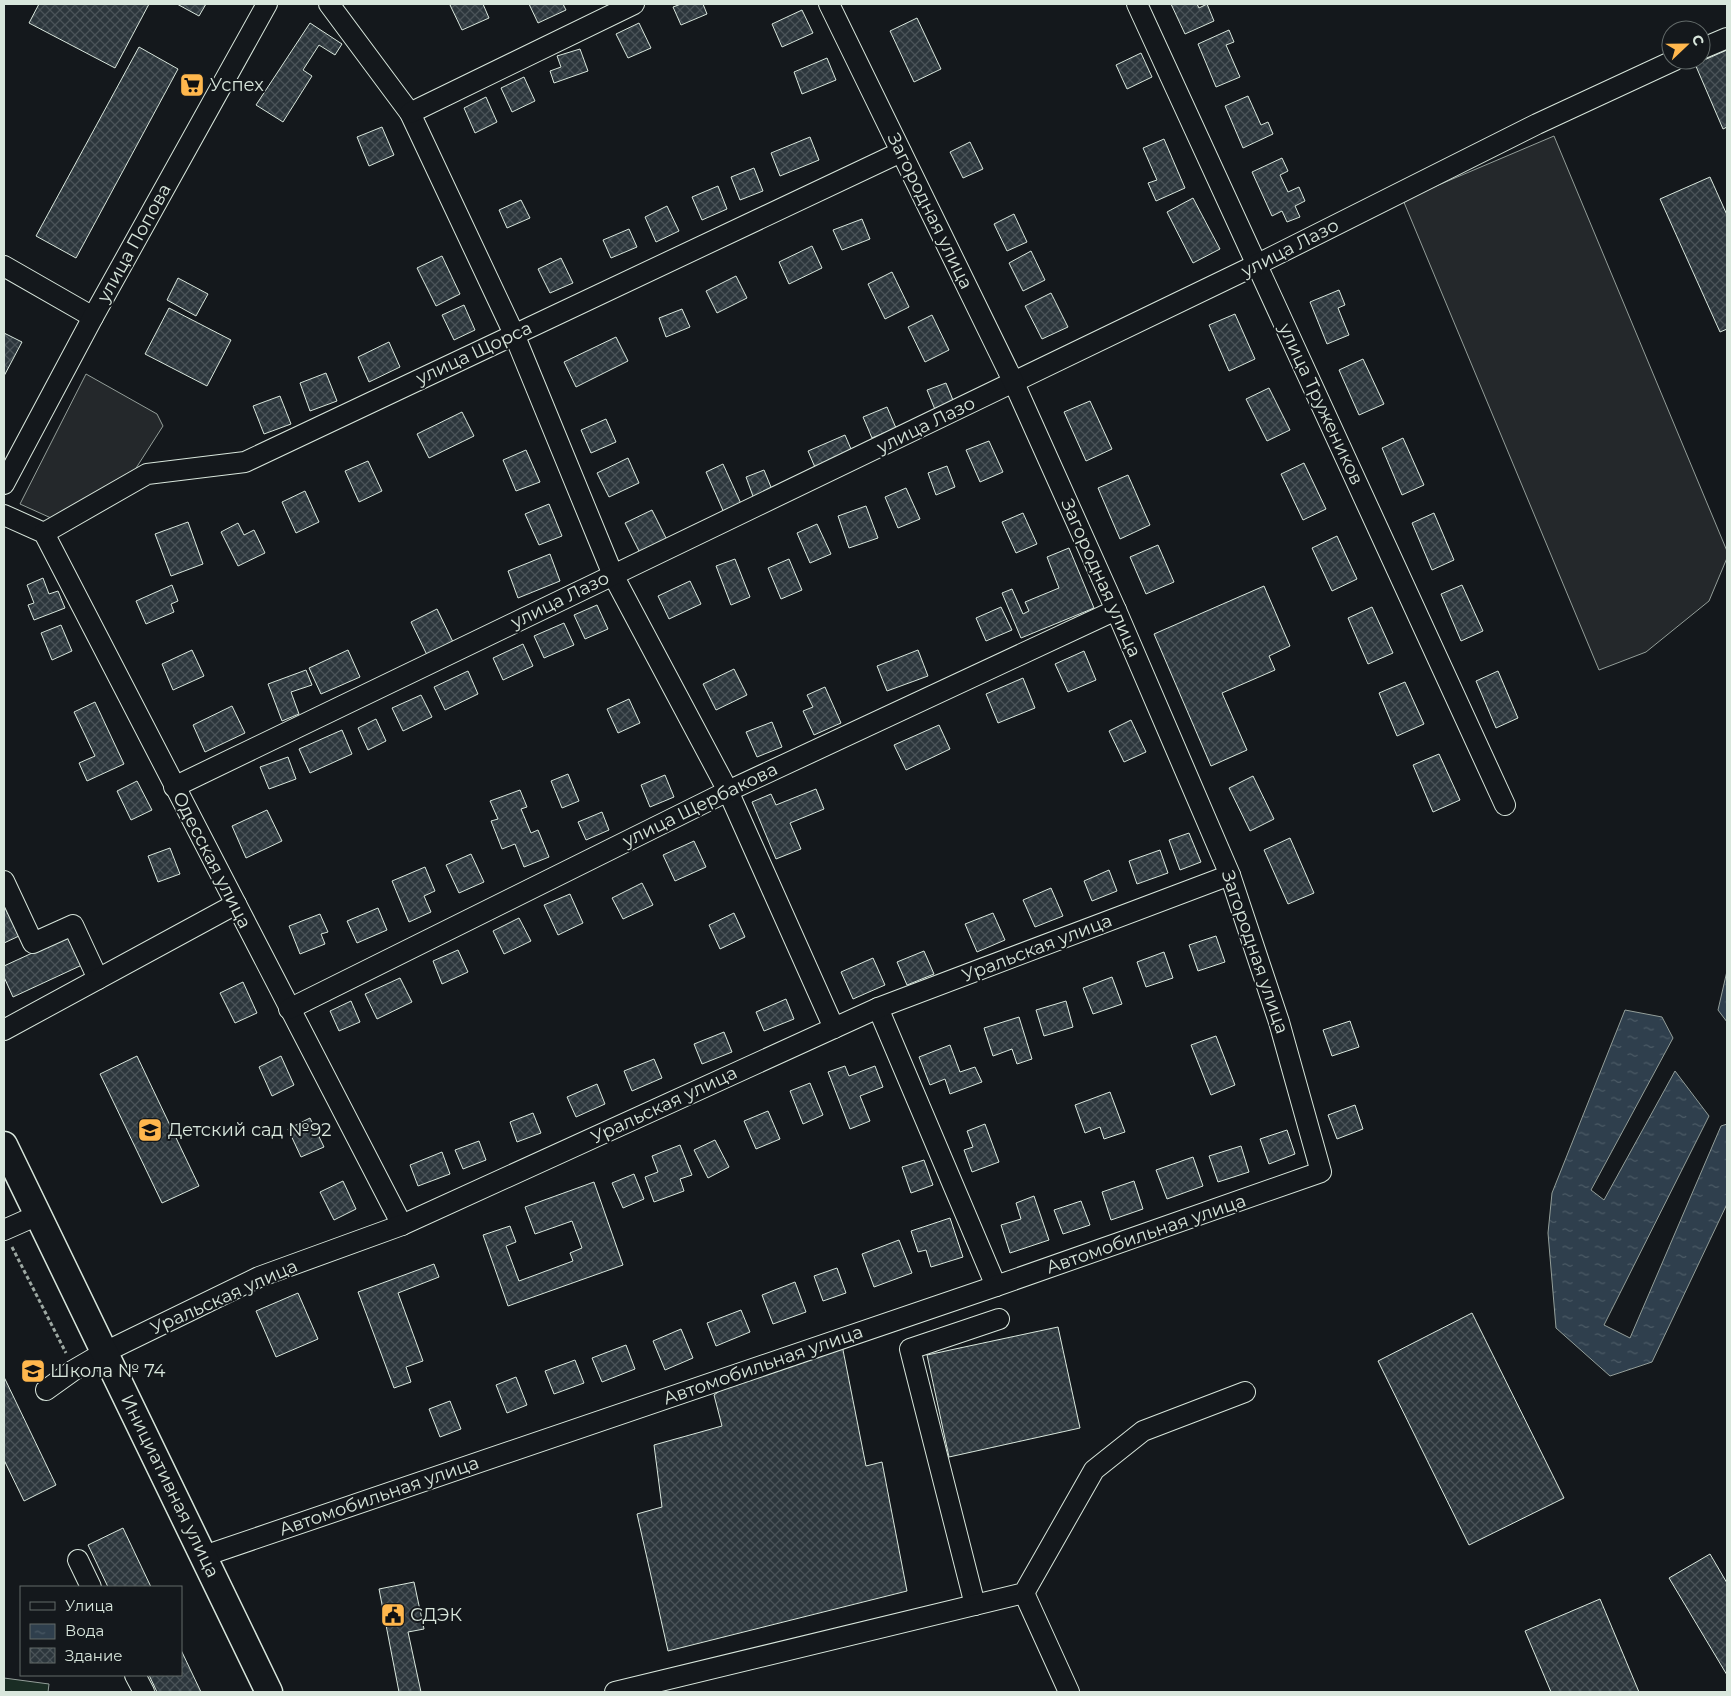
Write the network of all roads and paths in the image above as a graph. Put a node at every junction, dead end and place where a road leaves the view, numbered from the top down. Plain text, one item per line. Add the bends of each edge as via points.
1 (267, 4) edge
2 (329, 4) edge
3 (634, 4) edge
4 (829, 4) edge
5 (1137, 4) edge
6 (1727, 38) edge
7 (1711, 45) edge
8 (1661, 66) edge
9 (410, 113) junction
10 (901, 152) junction
11 (1256, 265) junction
12 (4, 266) edge
13 (93, 317) junction
14 (514, 334) junction
15 (1014, 383) junction
16 (10, 459) edge
17 (4, 484) edge
18 (4, 514) edge
19 (44, 533) junction
20 (613, 575) junction
21 (1116, 610) junction
22 (174, 787) junction
23 (728, 791) junction
24 (1506, 805) dead end
25 (1230, 875) junction
26 (4, 881) edge
27 (236, 904) junction
28 (98, 979) junction
29 (878, 1008) junction
30 (289, 1009) junction
31 (834, 1028) junction
32 (4, 1030) edge
33 (4, 1145) edge
34 (1321, 1172) joint
35 (38, 1215) junction
36 (402, 1225) junction
37 (6, 1235) edge
38 (996, 1286) junction
39 (999, 1320) dead end
40 (105, 1352) junction
41 (74, 1370) junction
42 (46, 1390) dead end
43 (1245, 1392) dead end
44 (204, 1556) junction
45 (78, 1560) dead end
46 (91, 1586) edge
47 (1024, 1593) junction
48 (975, 1605) junction
49 (136, 1676) edge
50 (144, 1692) edge
51 (269, 1692) edge
52 (621, 1692) edge
53 (1069, 1692) edge

1 - 13 street, улица Попова
2 - 9 street
3 - 9 street
4 - 10 street, Загородная улица
5 - 11 street, улица Тружеников
6 - 7 street
8 - 11 street, улица Лазо via 1537,124
9 - 14 street
10 - 14 street, улица Щорса
10 - 15 street, Загородная улица
11 - 15 street, улица Лазо
11 - 24 street, улица Тружеников
12 - 13 street
13 - 16 street, улица Попова
14 - 19 street, улица Щорса via 245,462 147,474
14 - 20 street
15 - 20 street, улица Лазо
15 - 21 street, Загородная улица
16 - 17 street, улица Попова
18 - 19 street
19 - 22 street, Одесская улица
20 - 22 street, улица Лазо
20 - 23 street
21 - 23 street, улица Щербакова
21 - 25 street, Загородная улица
22 - 27 street, Одесская улица
23 - 30 street, улица Щербакова
23 - 31 street
25 - 29 street, Уральская улица
25 - 34 street, Загородная улица via 1279,1022
26 - 28 street via 33,943 73,925
27 - 28 street
27 - 30 street, Одесская улица
28 - 32 street
29 - 31 street, Уральская улица
29 - 38 street
30 - 36 street, Одесская улица
31 - 36 street, Уральская улица
33 - 35 main road, Инициативная улица
34 - 38 street, Автомобильная улица
35 - 37 street
35 - 40 main road, Инициативная улица
36 - 40 street, Уральская улица via 259,1277
37 - 41 path
38 - 44 street, Автомобильная улица
39 - 48 street via 910,1349
40 - 41 street, Уральская улица
40 - 44 main road, Инициативная улица
41 - 42 street, Уральская улица
43 - 47 street via 1143,1431 1094,1470
44 - 51 main road, Инициативная улица
45 - 46 street
47 - 48 street
47 - 53 street
48 - 52 street
49 - 50 street

